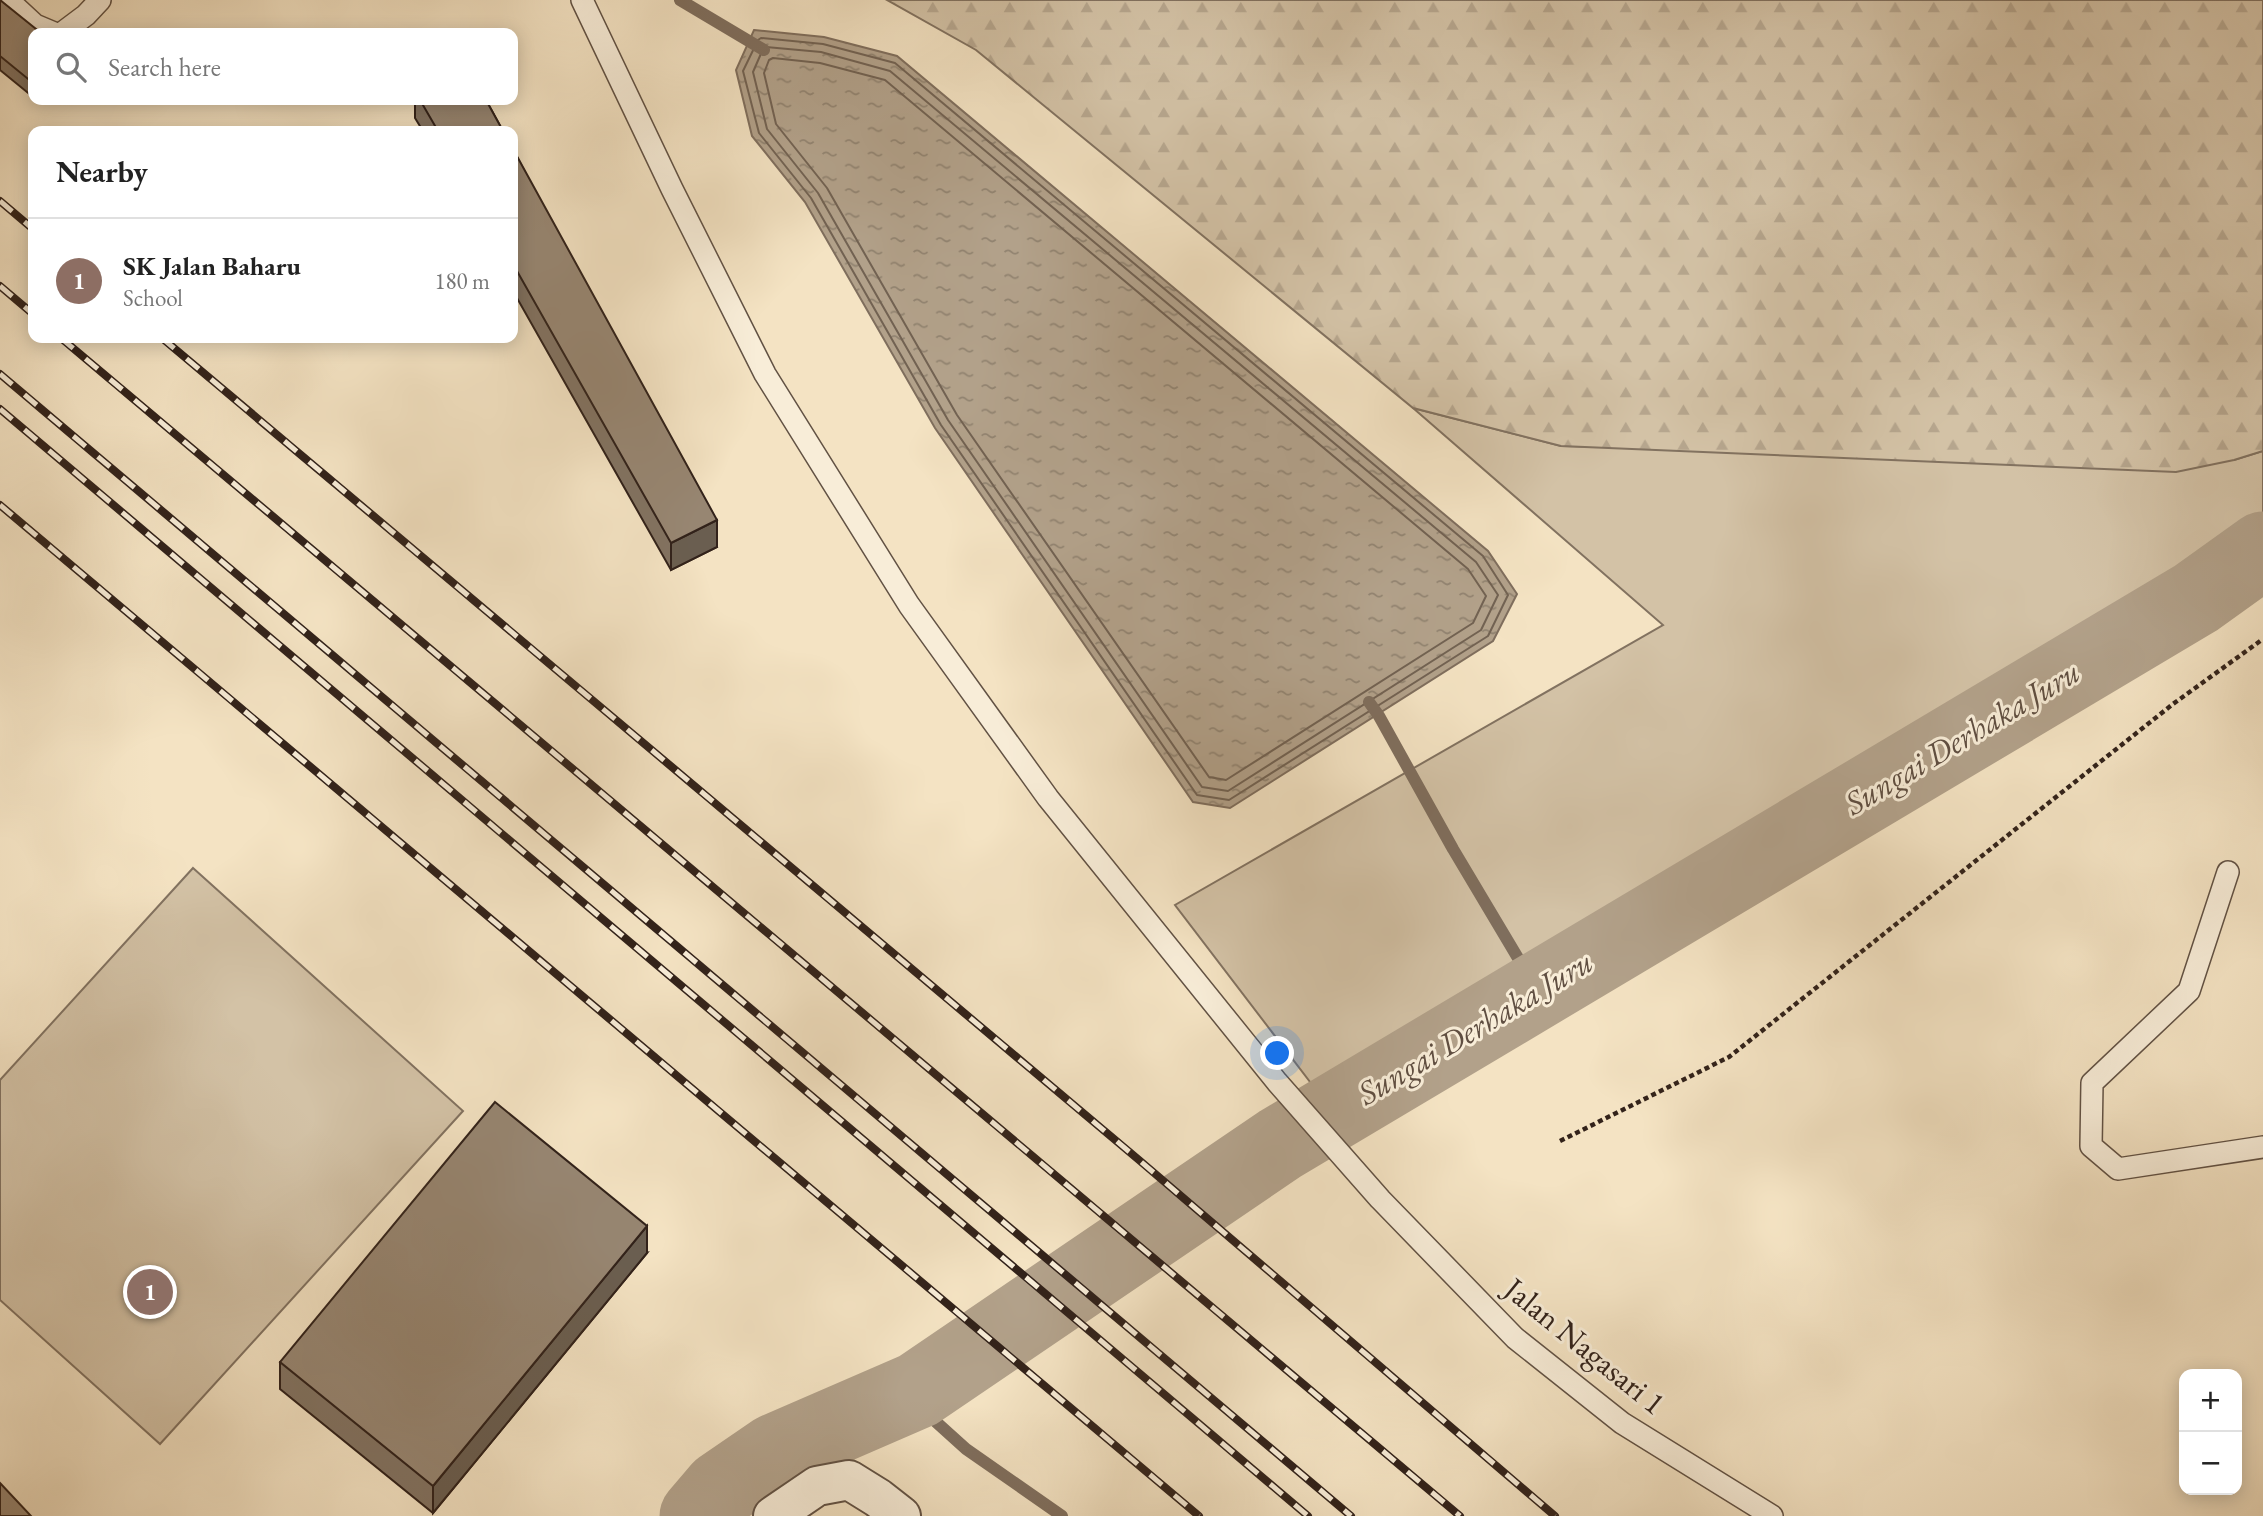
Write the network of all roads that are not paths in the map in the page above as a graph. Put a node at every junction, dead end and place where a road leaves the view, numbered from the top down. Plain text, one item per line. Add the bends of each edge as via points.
1 (8, 0) edge
2 (100, 0) edge
3 (582, 0) edge
4 (42, 28) edge
5 (69, 28) edge
6 (2228, 872) dead end
7 (2263, 1147) edge
8 (773, 1516) edge
9 (901, 1516) edge
10 (1772, 1516) edge

1 - 4 lane
2 - 5 lane
3 - 10 lane, Jalan Nagasari 1 via 765,374 909,605 1048,798 1277,1082 1380,1199 1515,1338 1622,1423
6 - 7 lane via 2189,991 2092,1083 2091,1146 2119,1169
8 - 9 street via 817,1486 849,1480

